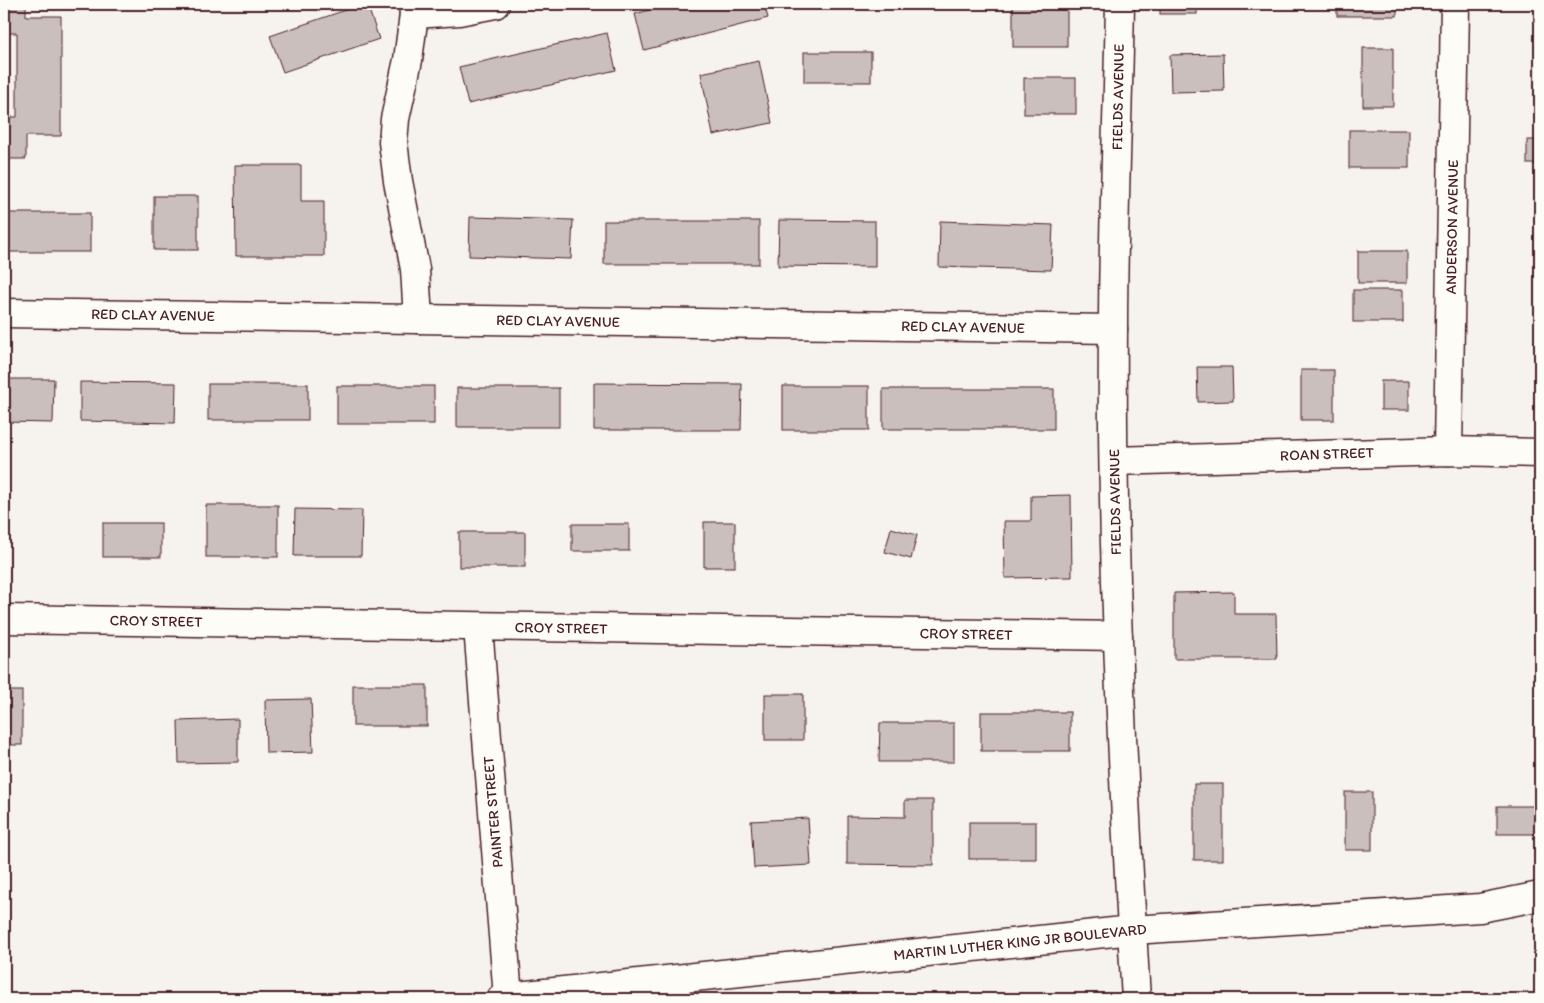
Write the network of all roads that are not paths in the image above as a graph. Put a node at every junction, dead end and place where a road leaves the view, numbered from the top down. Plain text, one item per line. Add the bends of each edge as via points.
1 (495, 4) edge
2 (1120, 4) edge
3 (1455, 4) edge
4 (413, 9) edge
5 (4, 313) edge
6 (418, 319) junction
7 (1113, 329) junction
8 (1448, 450) junction
9 (1540, 453) edge
10 (1114, 461) junction
11 (4, 619) edge
12 (478, 627) junction
13 (1118, 636) junction
14 (1540, 896) edge
15 (1132, 930) junction
16 (505, 998) edge
17 (1136, 999) edge

1 - 4 street via 459,12
2 - 7 street, FIELDS AVENUE
3 - 8 street, ANDERSON AVENUE
4 - 6 street via 408,60 393,142 415,269
5 - 6 street, RED CLAY AVENUE
6 - 7 street, RED CLAY AVENUE
7 - 10 street, FIELDS AVENUE
8 - 9 street, ROAN STREET
8 - 10 street, ROAN STREET
10 - 13 street, FIELDS AVENUE
11 - 12 street, CROY STREET
12 - 13 street, CROY STREET
12 - 16 street, PAINTER STREET
13 - 15 street, FIELDS AVENUE
14 - 15 street, MARTIN LUTHER KING JR BOULEVARD via 1480,908
15 - 16 street, MARTIN LUTHER KING JR BOULEVARD
15 - 17 street, FIELDS AVENUE

